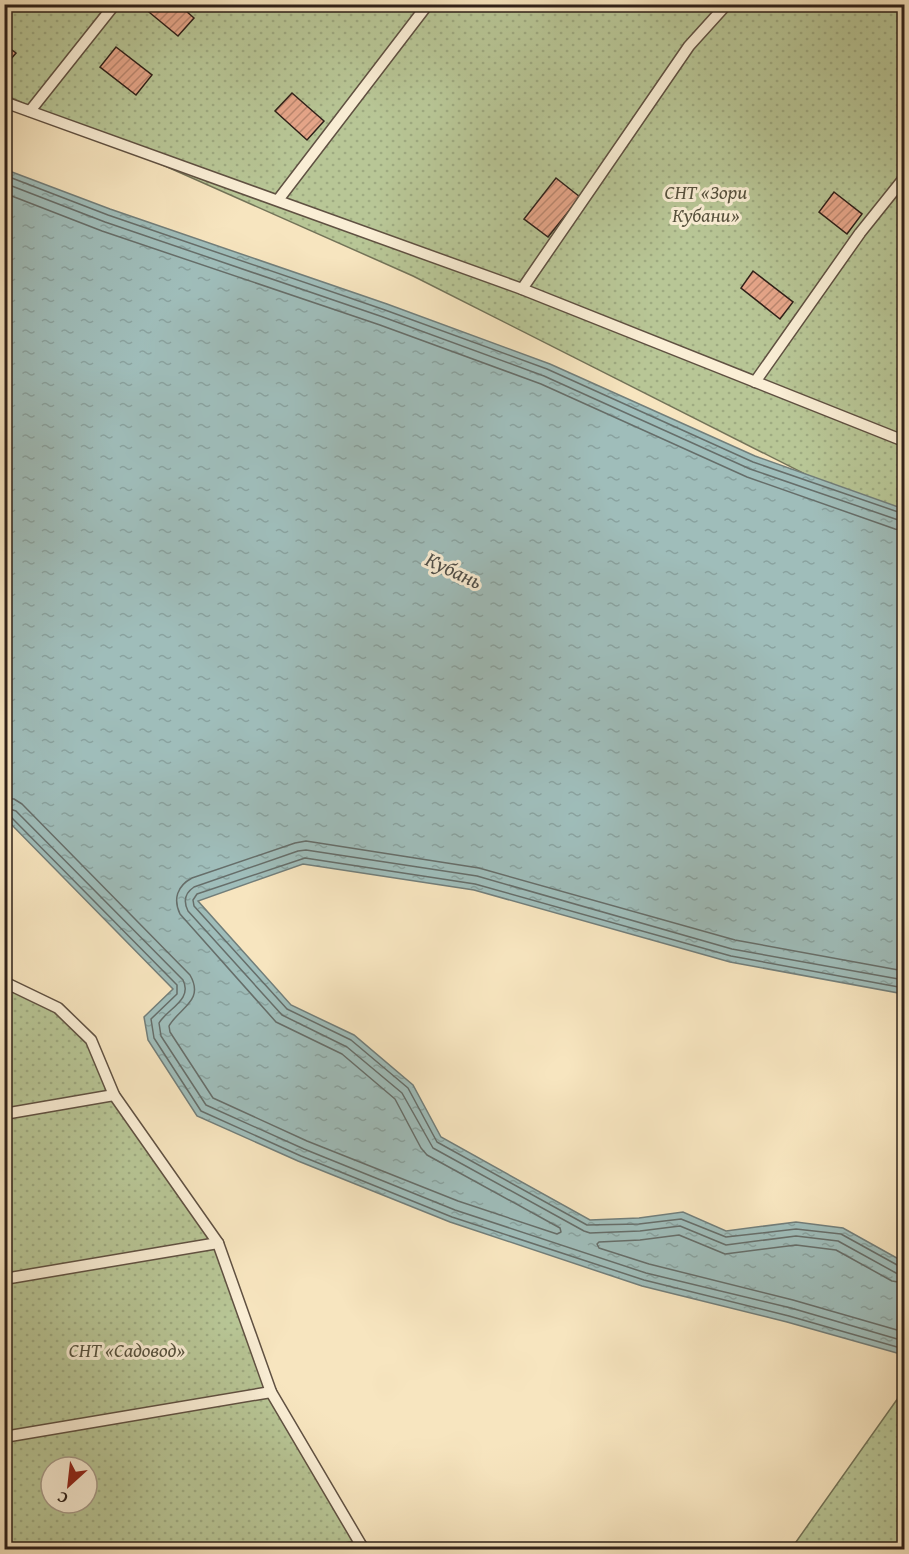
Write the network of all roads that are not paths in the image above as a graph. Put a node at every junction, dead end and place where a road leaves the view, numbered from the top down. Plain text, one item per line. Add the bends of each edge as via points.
1 (115, 4) edge
2 (428, 4) edge
3 (727, 4) edge
4 (4, 102) edge
5 (30, 111) junction
6 (904, 178) edge
7 (278, 200) junction
8 (522, 289) junction
9 (755, 382) junction
10 (904, 441) edge
11 (4, 982) edge
12 (114, 1095) junction
13 (4, 1114) edge
14 (218, 1243) junction
15 (4, 1279) edge
16 (271, 1392) junction
17 (4, 1437) edge
18 (363, 1548) edge
19 (338, 1550) edge

1 - 5 lane
2 - 7 lane
3 - 8 lane via 690,46
4 - 5 lane
5 - 7 lane
6 - 9 lane via 860,233
7 - 8 lane
8 - 9 lane
9 - 10 lane
11 - 12 lane via 58,1008 91,1040
12 - 13 lane
12 - 14 lane
14 - 15 lane
14 - 16 lane
16 - 17 lane
16 - 18 lane
18 - 19 lane

